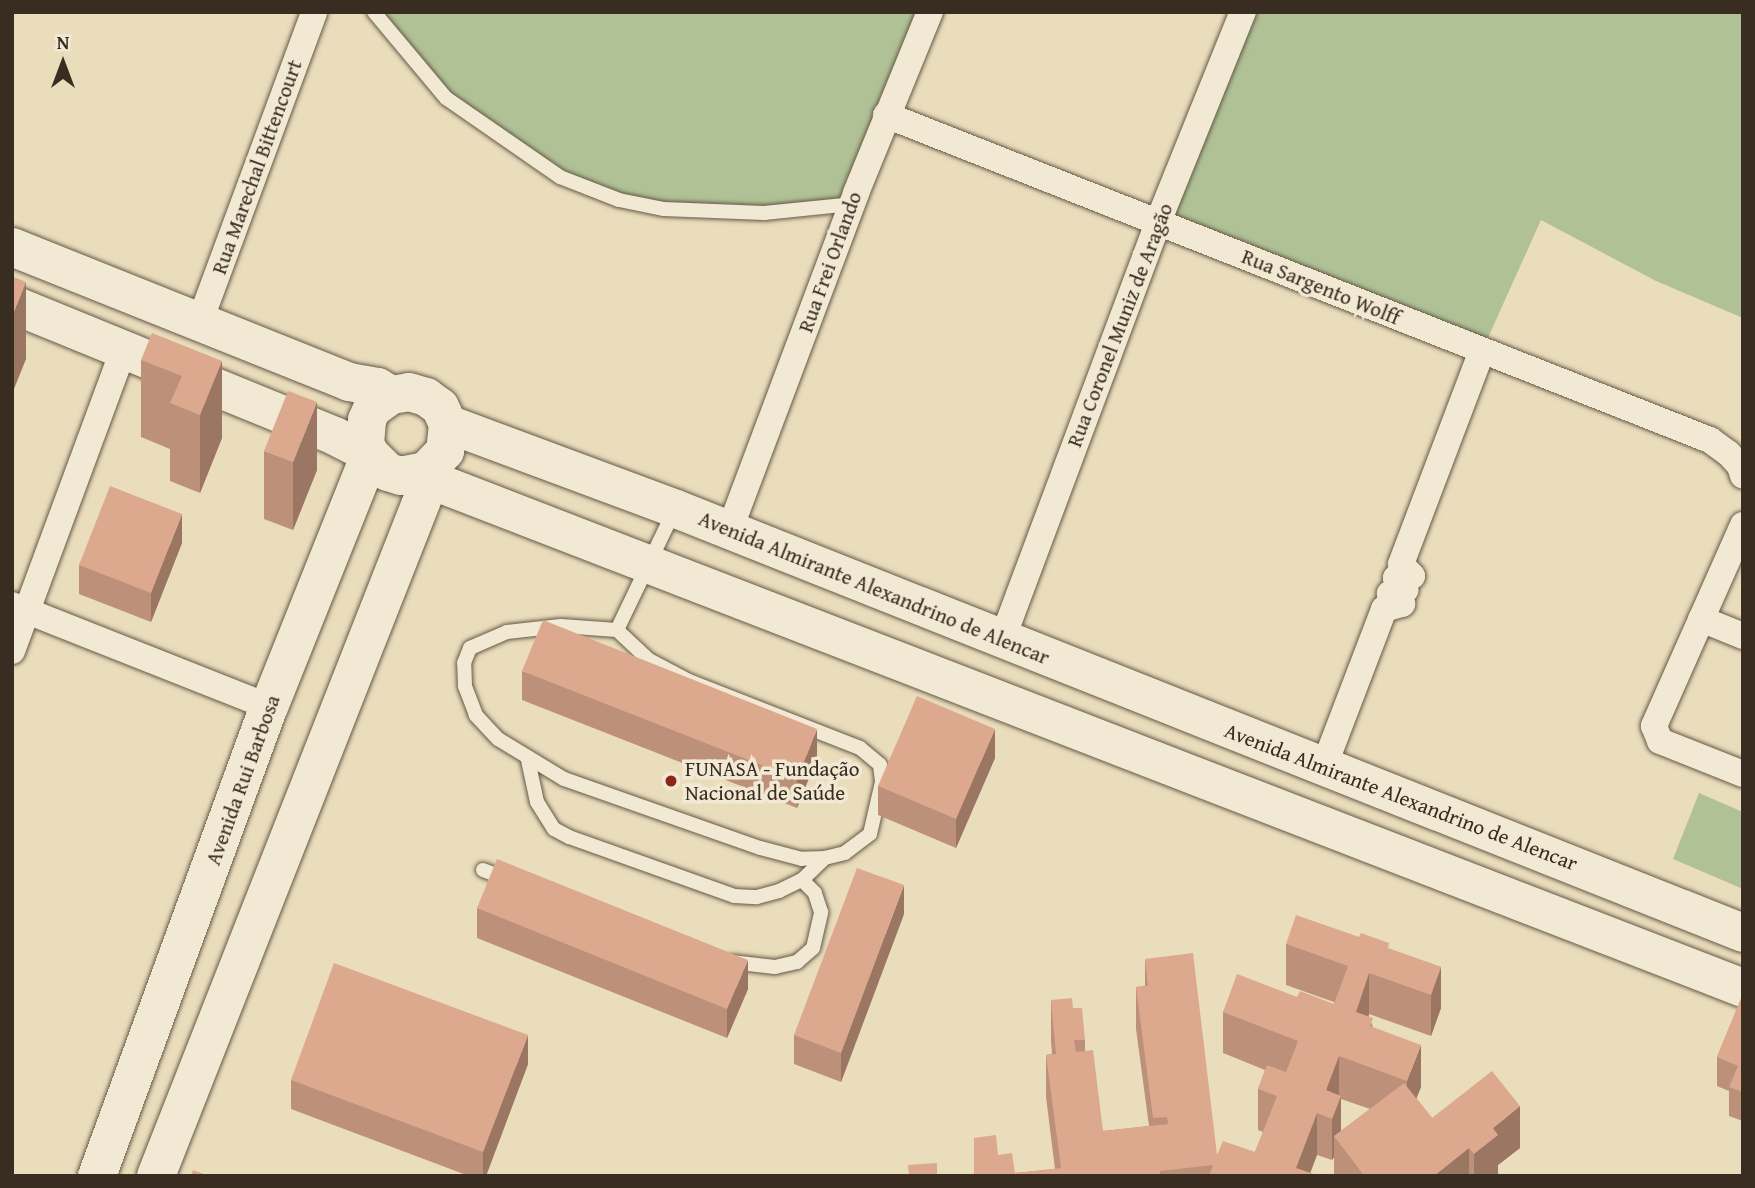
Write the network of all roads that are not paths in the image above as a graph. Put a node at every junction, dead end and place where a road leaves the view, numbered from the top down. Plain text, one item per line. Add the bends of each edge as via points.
1 (314, 12) edge
2 (374, 12) edge
3 (930, 12) edge
4 (1243, 12) edge
5 (886, 115) junction
6 (852, 204) junction
7 (1158, 222) junction
8 (12, 247) edge
9 (12, 304) edge
10 (200, 321) junction
11 (124, 348) junction
12 (1482, 351) junction
13 (349, 382) junction
14 (391, 395) junction
15 (448, 424) junction
16 (324, 431) junction
17 (370, 454) junction
18 (426, 471) junction
19 (1743, 476) edge
20 (351, 495) junction
21 (676, 509) junction
22 (736, 513) dead end
23 (1743, 526) edge
24 (649, 564) junction
25 (20, 607) edge
26 (944, 617) junction
27 (1701, 619) junction
28 (617, 630) junction
29 (1743, 636) edge
30 (1002, 640) junction
31 (12, 651) edge
32 (919, 668) junction
33 (269, 707) junction
34 (1234, 732) junction
35 (1331, 748) dead end
36 (528, 760) junction
37 (1743, 774) edge
38 (1212, 783) junction
39 (1536, 849) junction
40 (825, 858) junction
41 (484, 870) dead end
42 (802, 880) junction
43 (522, 885) edge
44 (1515, 900) junction
45 (1743, 933) edge
46 (713, 957) edge
47 (1743, 988) edge
48 (97, 1176) edge
49 (156, 1176) edge

1 - 10 street, Rua Marechal Bittencourt
2 - 6 lane via 446,98 560,177 619,200 664,209 764,213
3 - 5 street, Rua Frei Orlando
4 - 7 street, Rua Coronel Muniz de Aragão
5 - 6 street, Rua Frei Orlando
5 - 7 street, Rua Sargento Wolff
6 - 22 street, Rua Frei Orlando
7 - 12 street, Rua Sargento Wolff
7 - 30 street, Rua Coronel Muniz de Aragão
8 - 10 street
9 - 11 street
10 - 13 street
11 - 16 street
11 - 25 street
12 - 19 street, Rua Sargento Wolff via 1710,440 1740,466
12 - 35 street via 1401,564 1412,576 1396,578 1405,590 1390,594 1402,604 1384,609
13 - 14 street via 378,387
13 - 16 street via 361,398 359,419 345,433
14 - 15 street via 409,392 426,397 440,407
14 - 17 street, Avenida Rui Barbosa via 372,409 367,420 365,443
15 - 18 street via 445,451
15 - 21 street, Avenida Almirante Alexandrino de Alencar
16 - 17 street
16 - 20 street via 349,465
17 - 18 street via 388,472 401,476
17 - 20 street, Avenida Rui Barbosa
18 - 24 street via 441,484
18 - 49 street via 426,490
20 - 33 street, Avenida Rui Barbosa
21 - 24 lane
21 - 26 street, Avenida Almirante Alexandrino de Alencar
23 - 27 street
24 - 28 lane
24 - 32 street
25 - 31 street
25 - 33 street
26 - 30 street, Avenida Almirante Alexandrino de Alencar
26 - 32 street
27 - 29 street
27 - 37 street via 1654,726 1660,741
28 - 36 lane via 561,626 507,632 470,648 464,663 465,686 476,715 498,739
28 - 40 lane via 649,660 689,681 860,748 880,765 882,782 870,834 845,853
30 - 34 street, Avenida Almirante Alexandrino de Alencar
32 - 38 street
33 - 48 street, Avenida Rui Barbosa
34 - 38 street
34 - 39 street, Avenida Almirante Alexandrino de Alencar
36 - 40 lane via 564,779 760,848 802,859
36 - 42 lane via 544,817 569,837 735,896 757,897
38 - 44 street
39 - 44 street
39 - 45 street, Avenida Almirante Alexandrino de Alencar
40 - 42 lane
41 - 43 lane
42 - 46 lane via 815,893 821,912 813,948 797,962 750,966
44 - 47 street

